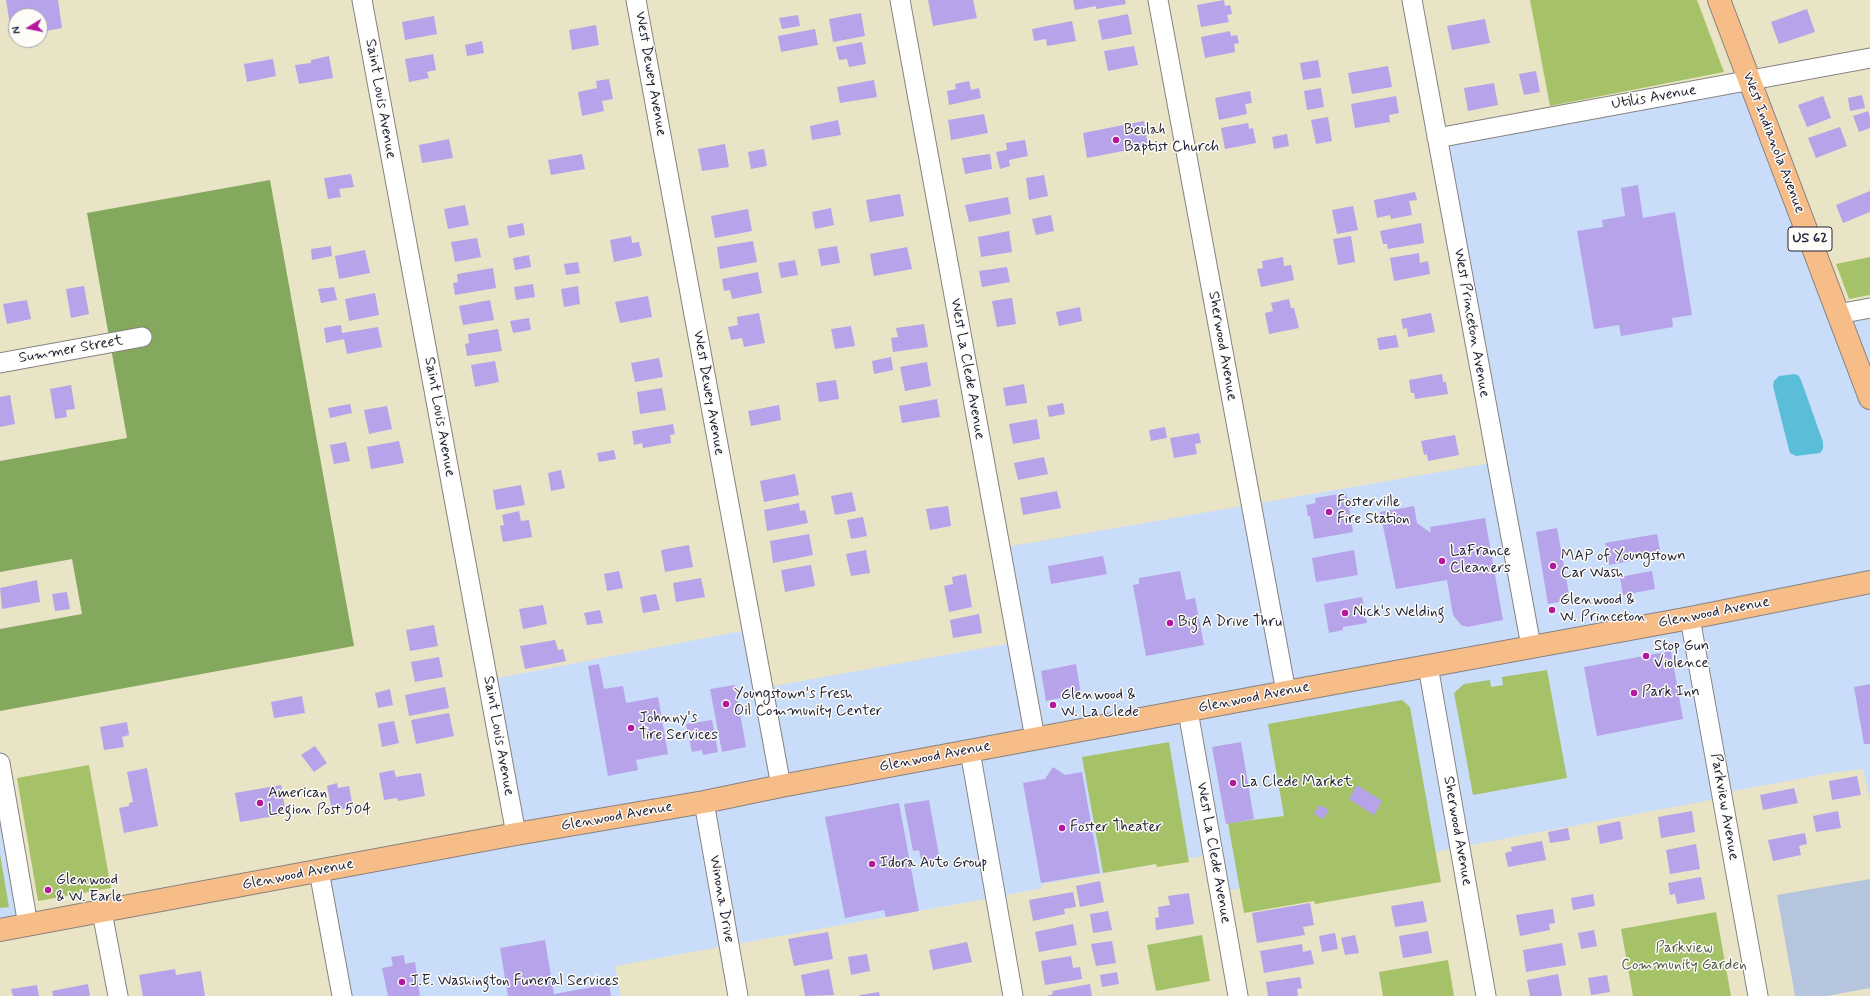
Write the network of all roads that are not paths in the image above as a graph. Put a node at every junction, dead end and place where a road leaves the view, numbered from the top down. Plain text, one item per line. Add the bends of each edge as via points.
1 (362, 0) edge
2 (636, 0) edge
3 (900, 0) edge
4 (1158, 0) edge
5 (1412, 0) edge
6 (1719, 0) edge
7 (1870, 58) edge
8 (1750, 80) junction
9 (1437, 138) junction
10 (1870, 308) edge
11 (1838, 314) junction
12 (142, 337) dead end
13 (0, 363) edge
14 (1870, 398) edge
15 (1870, 582) edge
16 (1690, 618) junction
17 (1531, 646) junction
18 (1428, 666) junction
19 (1286, 692) junction
20 (1188, 711) junction
21 (1035, 738) junction
22 (970, 751) junction
23 (0, 763) edge
24 (781, 786) junction
25 (704, 802) junction
26 (516, 834) junction
27 (319, 871) junction
28 (102, 912) junction
29 (28, 925) junction
30 (0, 930) edge
31 (118, 996) edge
32 (342, 996) edge
33 (738, 996) edge
34 (1013, 996) edge
35 (1238, 996) edge
36 (1486, 996) edge
37 (1758, 996) edge

1 - 26 street, Saint Louis Avenue
2 - 24 street, West Dewey Avenue
3 - 21 street, West La Clede Avenue
4 - 19 street, Sherwood Avenue
5 - 9 street, West Princeton Avenue
6 - 8 main road, West Indianola Avenue / US 62
7 - 8 street, Utilis Avenue
8 - 9 street, Utilis Avenue
8 - 11 main road, West Indianola Avenue / US 62
9 - 17 street, West Princeton Avenue
10 - 11 street
11 - 14 main road, West Indianola Avenue / US 62
12 - 13 street, Summer Street
15 - 16 main road, Glenwood Avenue
16 - 17 main road, Glenwood Avenue
16 - 37 street, Parkview Avenue
17 - 18 main road, Glenwood Avenue
18 - 19 main road, Glenwood Avenue
18 - 36 street, Sherwood Avenue
19 - 20 main road, Glenwood Avenue
20 - 21 main road, Glenwood Avenue
20 - 35 street, West La Clede Avenue
21 - 22 main road, Glenwood Avenue
22 - 24 main road, Glenwood Avenue
22 - 34 street
23 - 29 street
24 - 25 main road, Glenwood Avenue
25 - 26 main road, Glenwood Avenue
25 - 33 street, Winona Drive
26 - 27 main road, Glenwood Avenue
27 - 28 main road, Glenwood Avenue
27 - 32 street
28 - 29 main road, Glenwood Avenue
28 - 31 street
29 - 30 main road, Glenwood Avenue

